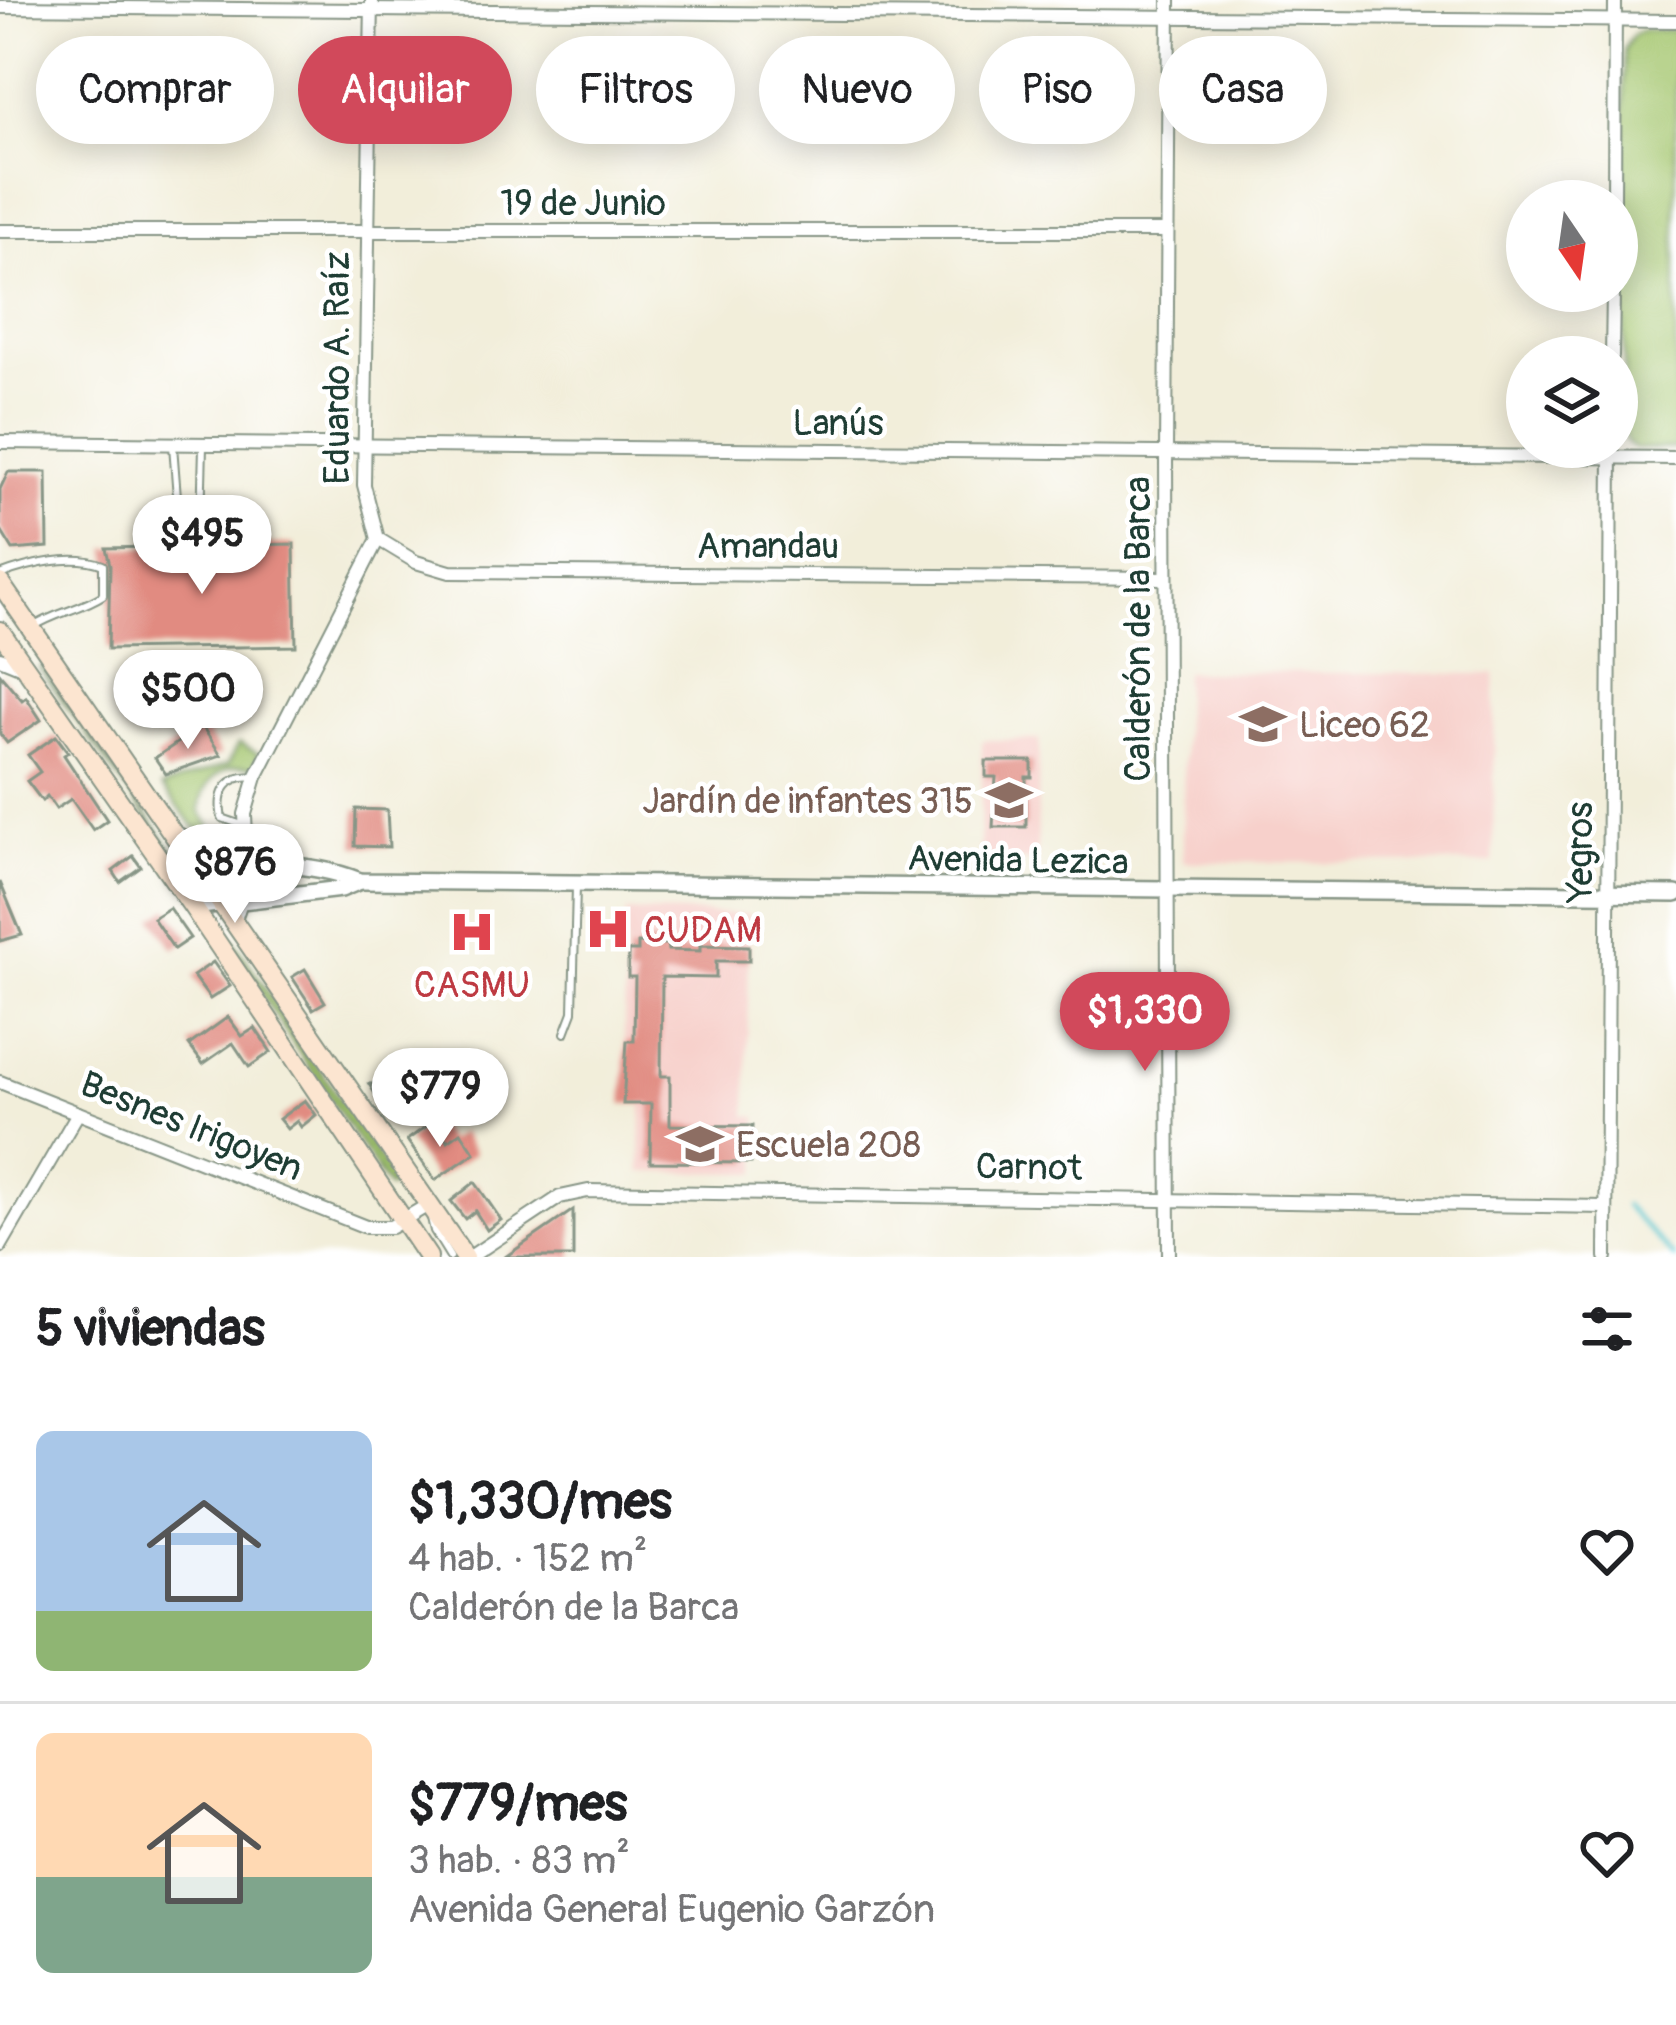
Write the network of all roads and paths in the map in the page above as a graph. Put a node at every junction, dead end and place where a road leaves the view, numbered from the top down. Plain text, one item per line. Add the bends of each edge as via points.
1 (1169, 0) edge
2 (1616, 0) edge
3 (372, 4) edge
4 (0, 7) edge
5 (1169, 17) junction
6 (1615, 21) junction
7 (1676, 21) edge
8 (1614, 180) edge
9 (0, 231) edge
10 (1167, 231) junction
11 (366, 232) junction
12 (0, 442) edge
13 (173, 446) junction
14 (203, 446) junction
15 (364, 449) junction
16 (1506, 453) edge
17 (1166, 455) junction
18 (1638, 455) edge
19 (1676, 458) edge
20 (1611, 468) edge
21 (378, 539) junction
22 (1166, 578) junction
23 (0, 579) edge
24 (30, 629) junction
25 (0, 631) edge
26 (0, 658) edge
27 (28, 669) junction
28 (256, 777) junction
29 (245, 826) junction
30 (175, 834) junction
31 (248, 863) junction
32 (360, 881) junction
33 (576, 883) junction
34 (1169, 891) junction
35 (1610, 893) junction
36 (1676, 894) edge
37 (245, 899) junction
38 (220, 902) junction
39 (194, 907) junction
40 (234, 922) junction
41 (565, 1033) dead end
42 (0, 1082) edge
43 (78, 1113) junction
44 (1169, 1198) junction
45 (428, 1205) junction
46 (1605, 1207) junction
47 (405, 1222) junction
48 (0, 1247) edge
49 (428, 1257) edge
50 (451, 1257) edge
51 (468, 1257) edge
52 (1169, 1257) edge
53 (1606, 1257) edge

1 - 5 street, Calderón de la Barca
2 - 6 street
3 - 4 street
3 - 5 street
3 - 11 street, Eduardo A. Raíz
5 - 6 street
5 - 10 street, Calderón de la Barca
6 - 7 street
6 - 8 street
9 - 11 street, 19 de Junio
10 - 11 street, 19 de Junio
10 - 17 street, Calderón de la Barca
11 - 15 street, Eduardo A. Raíz
12 - 13 street, Lanús
13 - 14 street, Lanús
13 - 14 lane via 185,530 201,522
14 - 15 street, Lanús
15 - 17 street, Lanús
15 - 21 street, Eduardo A. Raíz via 365,501
16 - 17 street, Lanús
17 - 22 street, Calderón de la Barca
18 - 19 street, Lanús
20 - 35 street, Yegros
21 - 22 street, Amandau via 450,572
21 - 28 street
22 - 34 street, Calderón de la Barca
23 - 24 main road
23 - 24 lane via 24,565 103,565 104,595
24 - 30 main road
25 - 27 main road
26 - 27 street
27 - 39 main road
28 - 29 street
28 - 29 lane via 240,775 221,795 222,818
29 - 31 street
30 - 31 street, Avenida Lezica
30 - 38 main road
31 - 32 street, Avenida Lezica
31 - 37 street
32 - 33 street, Avenida Lezica
32 - 37 street, Avenida Lezica
33 - 34 street, Avenida Lezica
33 - 41 lane via 573,1012
34 - 35 street, Avenida Lezica
34 - 44 street, Calderón de la Barca
35 - 36 street, Avenida Lezica
35 - 46 street, Yegros
37 - 38 street, Avenida Lezica
37 - 40 street
38 - 39 street, Avenida Lezica
38 - 40 main road
39 - 47 main road
40 - 45 main road
42 - 43 street, Besnes Irigoyen
43 - 47 street, Besnes Irigoyen via 366,1226
43 - 48 street
44 - 46 street, Carnot
44 - 51 street, Carnot via 575,1192
44 - 52 street, Calderón de la Barca
45 - 47 street
45 - 50 lane
45 - 51 main road
46 - 53 street, Yegros
47 - 49 main road

